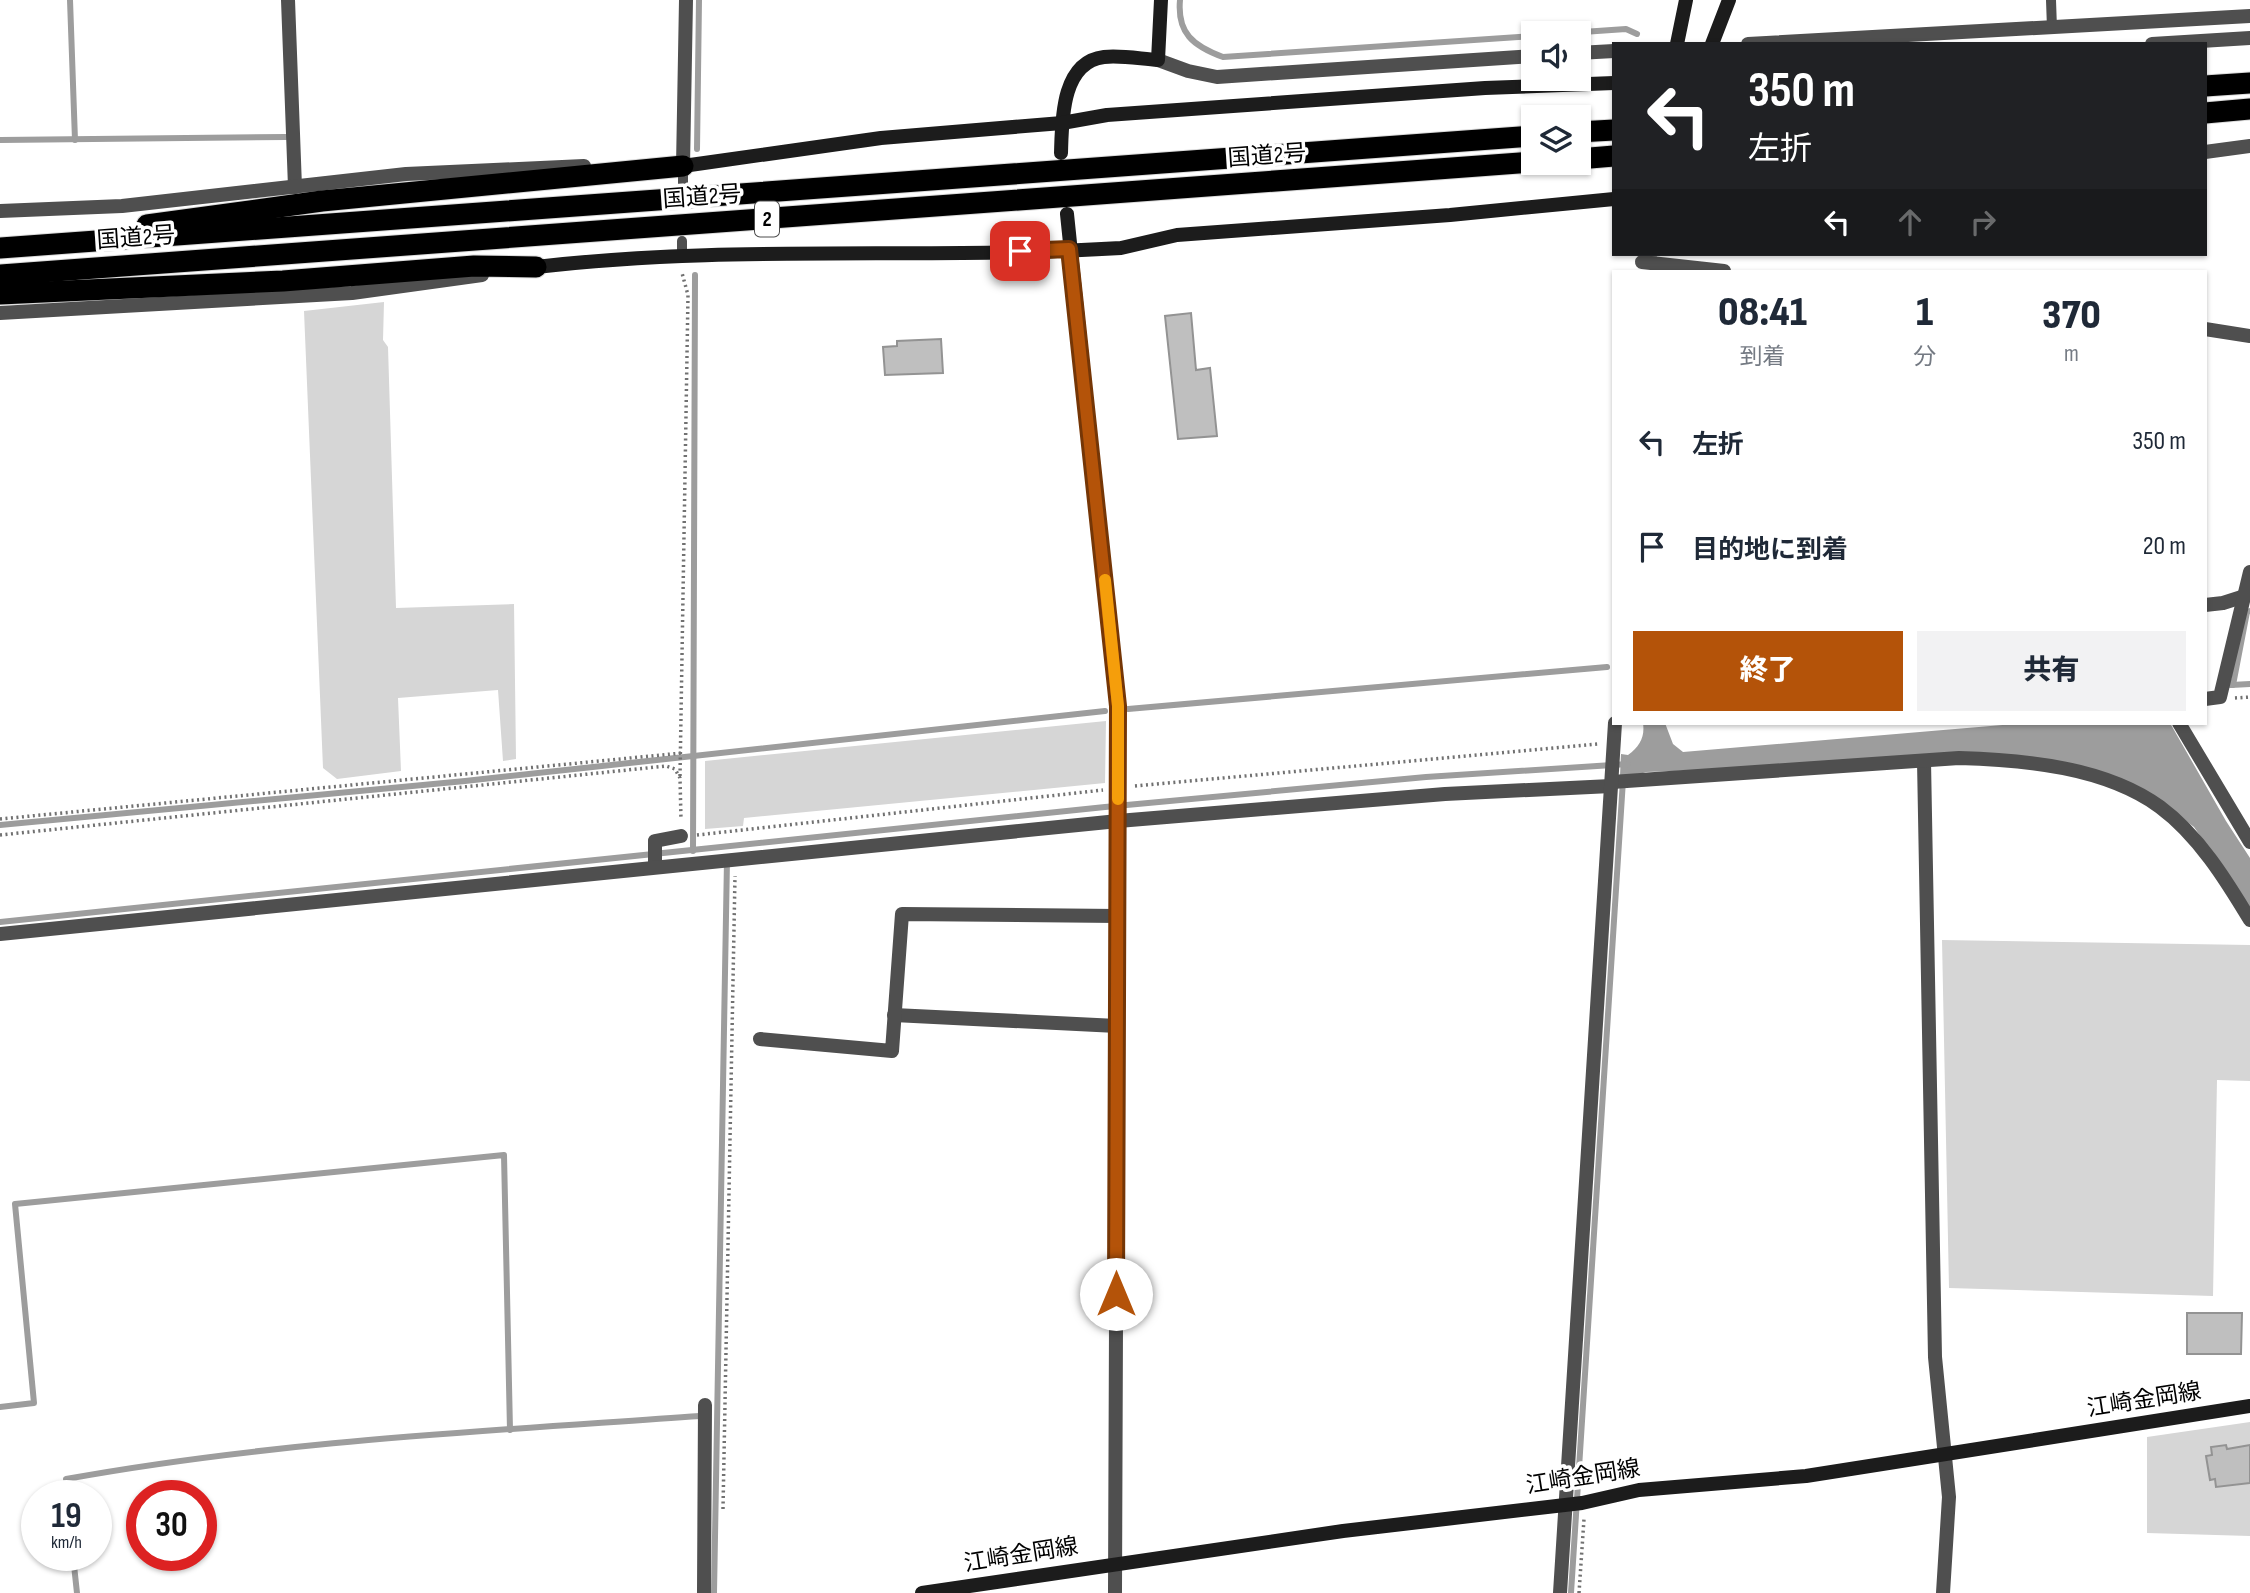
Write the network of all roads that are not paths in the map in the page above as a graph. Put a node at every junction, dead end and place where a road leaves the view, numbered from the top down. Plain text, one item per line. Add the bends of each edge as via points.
1 (288, 0) edge
2 (686, 0) edge
3 (1161, 0) edge
4 (1686, 0) edge
5 (1728, 0) edge
6 (2051, 0) edge
7 (2250, 16) edge
8 (1722, 23) junction
9 (2052, 28) junction
10 (2250, 38) edge
11 (1677, 42) edge
12 (1713, 42) edge
13 (1726, 42) edge
14 (1786, 42) edge
15 (2053, 42) edge
16 (2185, 42) edge
17 (1612, 51) edge
18 (1591, 52) edge
19 (1521, 57) edge
20 (1158, 60) junction
21 (1612, 83) edge
22 (2250, 83) edge
23 (2207, 86) edge
24 (2250, 110) edge
25 (2210, 114) edge
26 (1062, 123) junction
27 (1612, 130) edge
28 (1591, 131) edge
29 (1521, 137) edge
30 (2250, 146) edge
31 (2207, 152) edge
32 (1061, 153) dead end
33 (1612, 156) edge
34 (1591, 158) edge
35 (1521, 163) edge
36 (683, 175) junction
37 (295, 187) junction
38 (1612, 199) edge
39 (0, 211) edge
40 (1067, 214) dead end
41 (682, 241) dead end
42 (0, 248) edge
43 (1069, 249) junction
44 (682, 257) junction
45 (1646, 263) edge
46 (536, 267) junction
47 (1714, 270) edge
48 (0, 275) edge
49 (0, 294) edge
50 (0, 313) edge
51 (2207, 329) edge
52 (2250, 336) edge
53 (2250, 572) edge
54 (2247, 595) edge
55 (2207, 605) edge
56 (2207, 699) edge
57 (1615, 725) edge
58 (2180, 725) edge
59 (1924, 761) junction
60 (1616, 781) junction
61 (1118, 819) junction
62 (681, 836) road end
63 (2250, 842) edge
64 (655, 858) junction
65 (1118, 916) junction
66 (2250, 920) edge
67 (0, 934) edge
68 (894, 1016) junction
69 (1117, 1026) junction
70 (760, 1039) dead end
71 (705, 1405) dead end
72 (2250, 1406) edge
73 (1944, 1455) junction
74 (1576, 1504) junction
75 (1116, 1563) junction
76 (704, 1593) edge
77 (922, 1593) edge
78 (1115, 1593) edge
79 (1560, 1593) edge
80 (1944, 1593) edge

1 - 37 street
2 - 36 street
3 - 20 street
4 - 11 street
5 - 8 street
6 - 9 lane
7 - 9 street
8 - 12 street
8 - 13 street
9 - 14 street
9 - 15 street
10 - 16 street
17 - 18 street
19 - 20 street via 1217,77
20 - 26 street via 1102,57 1082,68 1063,103
21 - 26 street via 1121,114
22 - 23 highway
24 - 25 highway
26 - 32 street
26 - 36 street via 881,138
27 - 28 highway
29 - 42 highway, 国道2号 / 2
30 - 31 street
33 - 34 highway
35 - 48 highway, 国道2号 / 2
36 - 37 street via 487,169 359,177
36 - 42 highway via 322,201
37 - 39 street via 121,206
38 - 43 street via 1177,235 1121,248
40 - 43 street
41 - 44 lane
43 - 44 street
43 - 61 street via 1118,706
44 - 46 street
45 - 47 street
46 - 49 highway via 474,266 283,281
46 - 50 street via 352,293
51 - 52 street
53 - 54 street
54 - 55 street
54 - 56 street via 2220,697
57 - 60 street
58 - 63 street
59 - 60 street
59 - 66 street via 1996,759 2085,774 2128,789 2160,807 2194,840
59 - 73 street via 1935,1357
60 - 61 street
60 - 74 street
61 - 64 street via 730,861
61 - 65 street
62 - 64 street via 655,841
64 - 67 street
65 - 68 street via 902,914
65 - 69 street
68 - 69 street
68 - 70 street via 892,1051
69 - 75 street
71 - 76 street
72 - 73 street, 江崎金岡線
73 - 74 street, 江崎金岡線 via 1806,1476 1639,1490
73 - 80 street via 1949,1497
74 - 75 street, 江崎金岡線
74 - 79 street
75 - 77 street, 江崎金岡線
75 - 78 street

